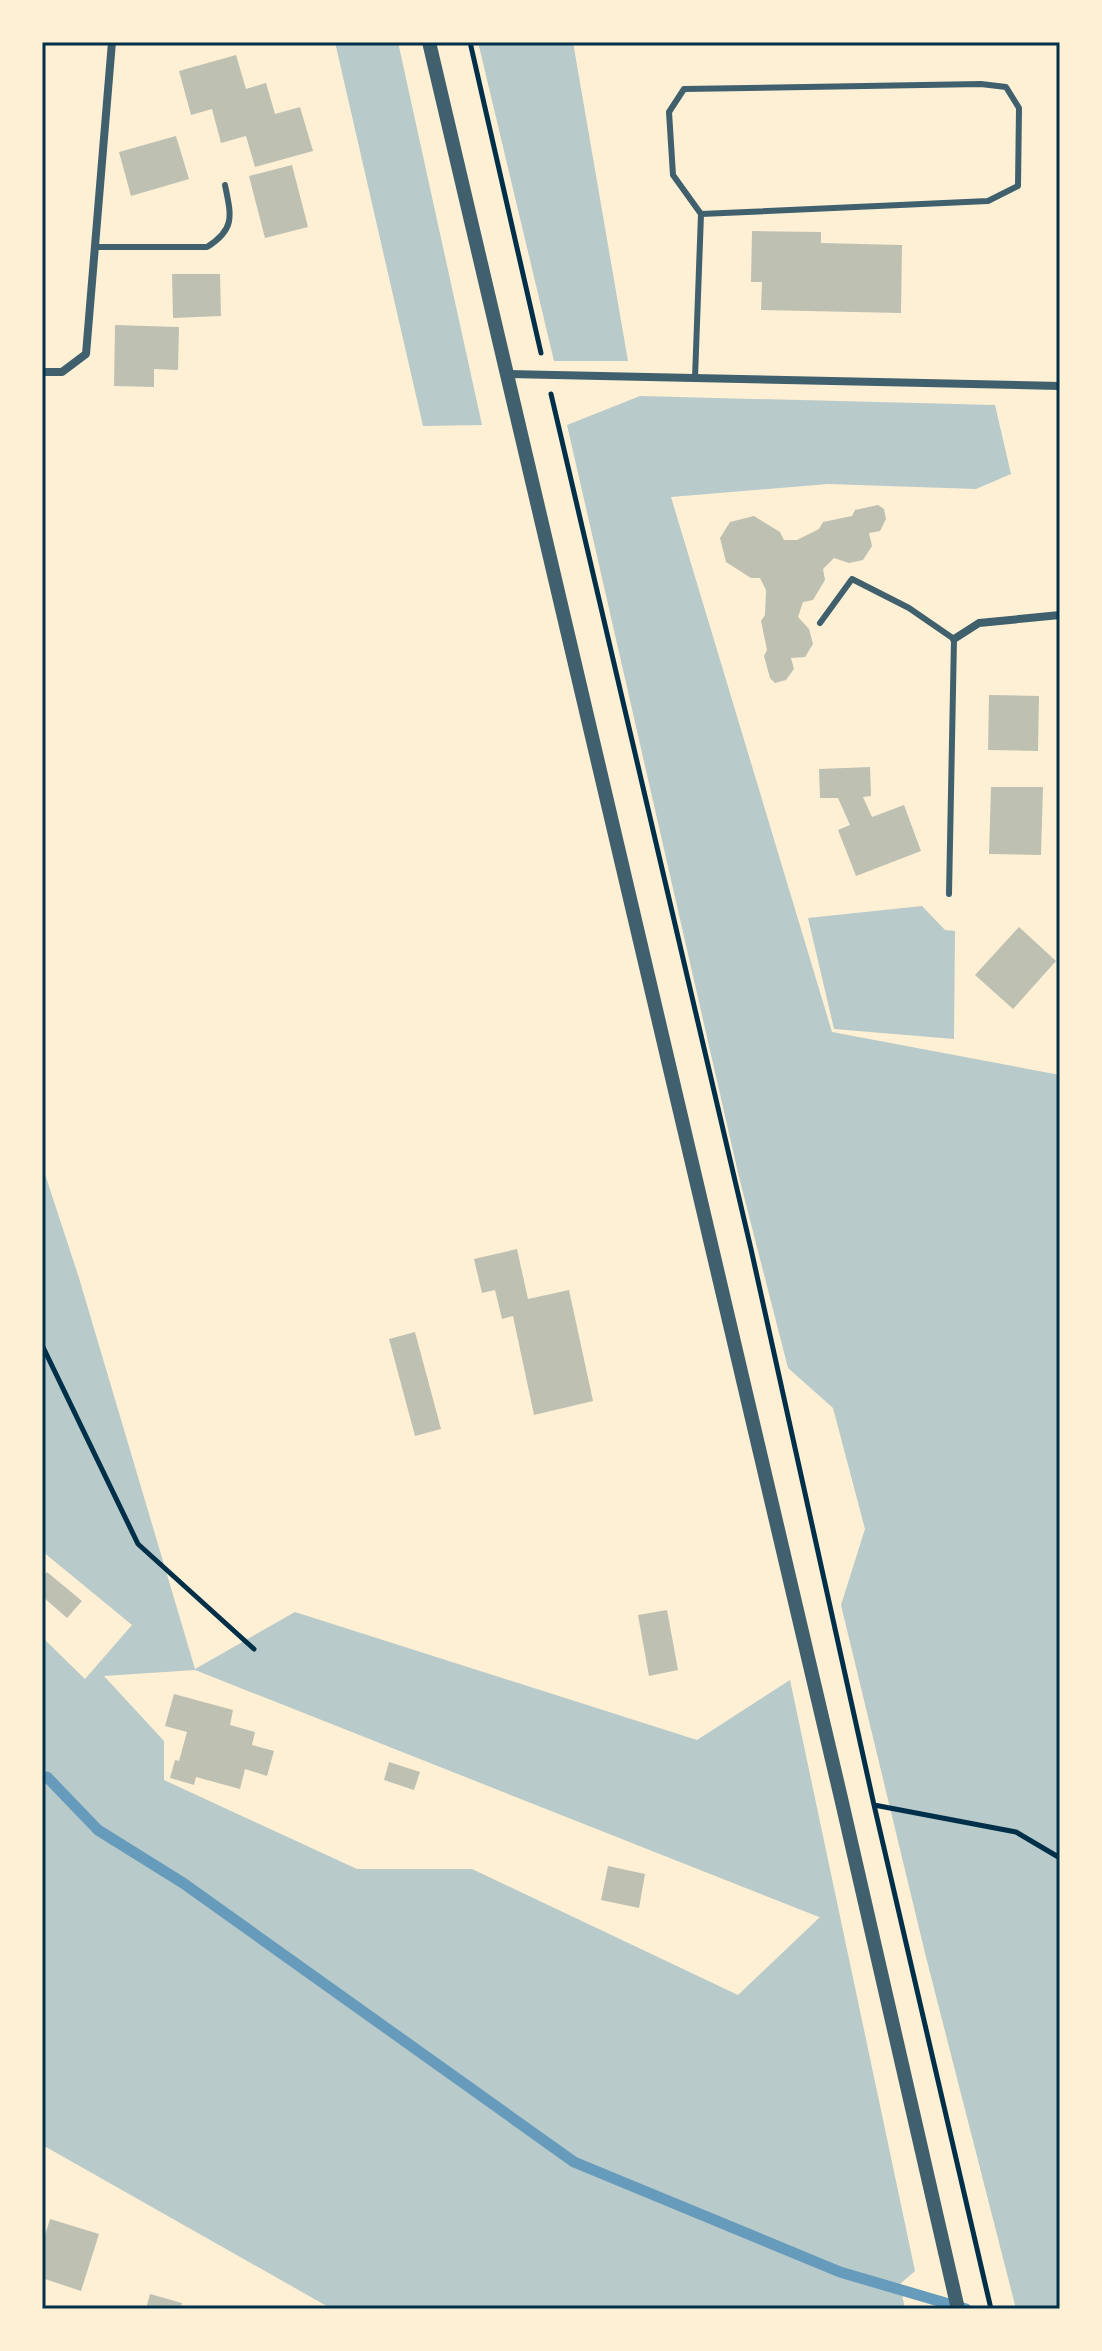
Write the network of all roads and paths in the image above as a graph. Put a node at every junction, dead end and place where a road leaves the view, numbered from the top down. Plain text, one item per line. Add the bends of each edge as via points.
1 (112, 42) edge
2 (429, 42) edge
3 (470, 42) edge
4 (225, 185) dead end
5 (701, 214) junction
6 (95, 247) junction
7 (42, 372) edge
8 (506, 374) junction
9 (547, 375) junction
10 (695, 378) junction
11 (1060, 386) edge
12 (1060, 615) edge
13 (820, 623) dead end
14 (954, 639) junction
15 (949, 894) dead end
16 (42, 1345) edge
17 (254, 1649) dead end
18 (841, 1798) junction
19 (874, 1805) junction
20 (1060, 1858) edge
21 (958, 2309) edge
22 (991, 2309) edge

1 - 6 street
2 - 8 street
3 - 9 path
4 - 6 lane via 229,228 207,247
5 - 5 lane via 988,201 1018,186 1019,108 1006,87 981,84 684,89 669,112 673,175
5 - 10 lane
6 - 7 street via 86,354 62,372
8 - 9 street
8 - 18 street
9 - 10 street
9 - 19 path via 751,1249
10 - 11 street
12 - 14 street via 979,623
13 - 14 lane via 852,579
14 - 15 lane
16 - 17 path via 138,1544
18 - 19 path
18 - 21 street
19 - 20 path via 1016,1832
19 - 22 path

